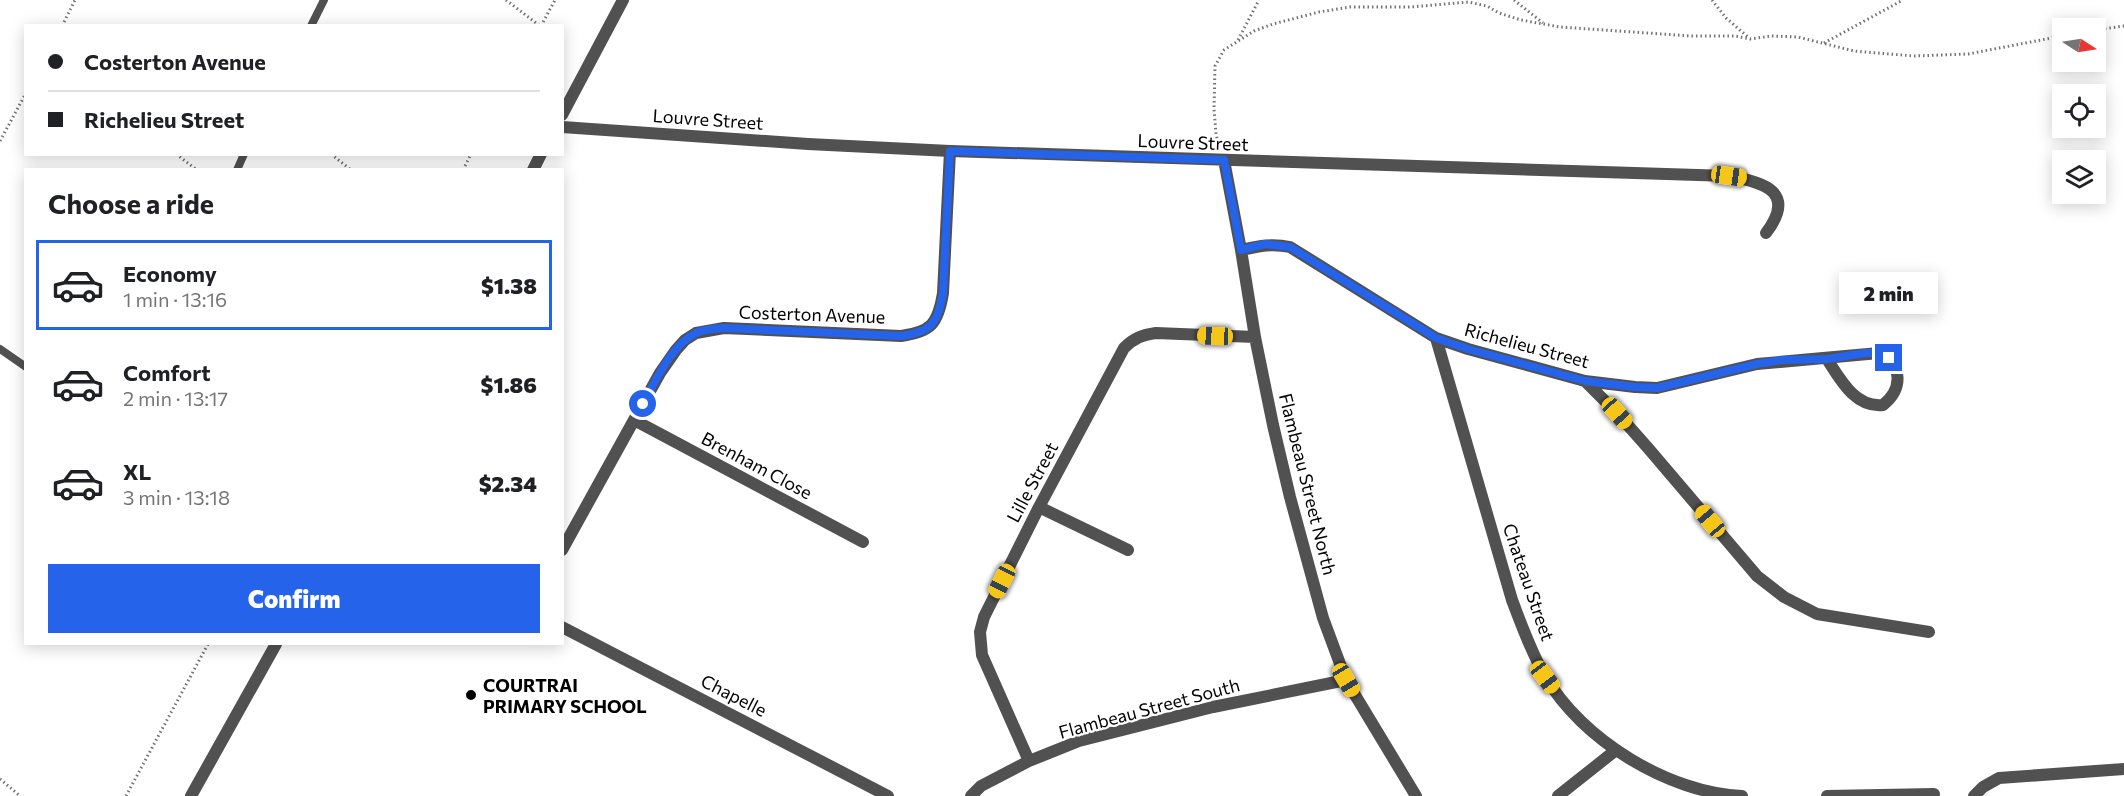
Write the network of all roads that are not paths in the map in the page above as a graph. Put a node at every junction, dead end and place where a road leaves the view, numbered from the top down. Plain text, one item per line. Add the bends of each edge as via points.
1 (324, 0) edge
2 (623, 0) edge
3 (312, 24) edge
4 (564, 111) edge
5 (564, 127) edge
6 (950, 151) junction
7 (1224, 160) junction
8 (1766, 232) dead end
9 (1241, 250) junction
10 (1255, 337) junction
11 (1436, 338) junction
12 (0, 349) edge
13 (1827, 359) junction
14 (24, 366) edge
15 (1585, 381) junction
16 (634, 420) junction
17 (1039, 507) junction
18 (863, 542) dead end
19 (564, 546) edge
20 (1128, 550) dead end
21 (564, 628) edge
22 (1929, 632) dead end
23 (275, 645) edge
24 (1346, 680) junction
25 (1616, 750) junction
26 (1029, 761) junction
27 (2124, 769) edge
28 (1934, 794) dead end
29 (191, 796) edge
30 (888, 796) edge
31 (971, 796) edge
32 (1416, 796) edge
33 (1558, 796) edge
34 (1742, 796) edge
35 (1827, 796) edge
36 (1974, 796) edge

1 - 3 lane
2 - 4 street
5 - 6 street, Louvre Street
6 - 7 street, Louvre Street
6 - 16 street, Costerton Avenue via 943,293 935,321 927,329 901,336 724,328 696,333 676,350
7 - 8 street, Louvre Street via 1729,176 1765,184 1773,191 1778,210
7 - 9 street, Flambeau Street North
9 - 10 street, Flambeau Street North
9 - 11 street, Richelieu Street via 1265,244 1290,247
10 - 17 street, Lille Street via 1156,333 1130,341
10 - 24 street, Flambeau Street North via 1290,497 1323,618
11 - 15 street, Richelieu Street
11 - 25 street, Chateau Street via 1512,600 1527,639 1545,677 1566,705
12 - 14 lane
13 - 13 street, Richelieu Street via 1850,390 1866,403 1883,405 1894,393 1898,378 1889,358 1865,353
13 - 15 street, Richelieu Street via 1757,364 1657,388
15 - 22 street via 1641,439 1757,576 1784,597 1817,614
16 - 18 street, Brenham Close
16 - 19 street, Costerton Avenue
17 - 20 street
17 - 26 street, Lille Street via 984,617 980,641 982,655
21 - 30 street, Chapelle
23 - 29 street
24 - 26 street, Flambeau Street South via 1117,731
24 - 32 street, Flambeau Street North
25 - 33 street
25 - 34 street, Chateau Street via 1642,767 1694,789
26 - 31 street, Flambeau Street South via 981,786
27 - 36 street via 1999,778
28 - 35 street

